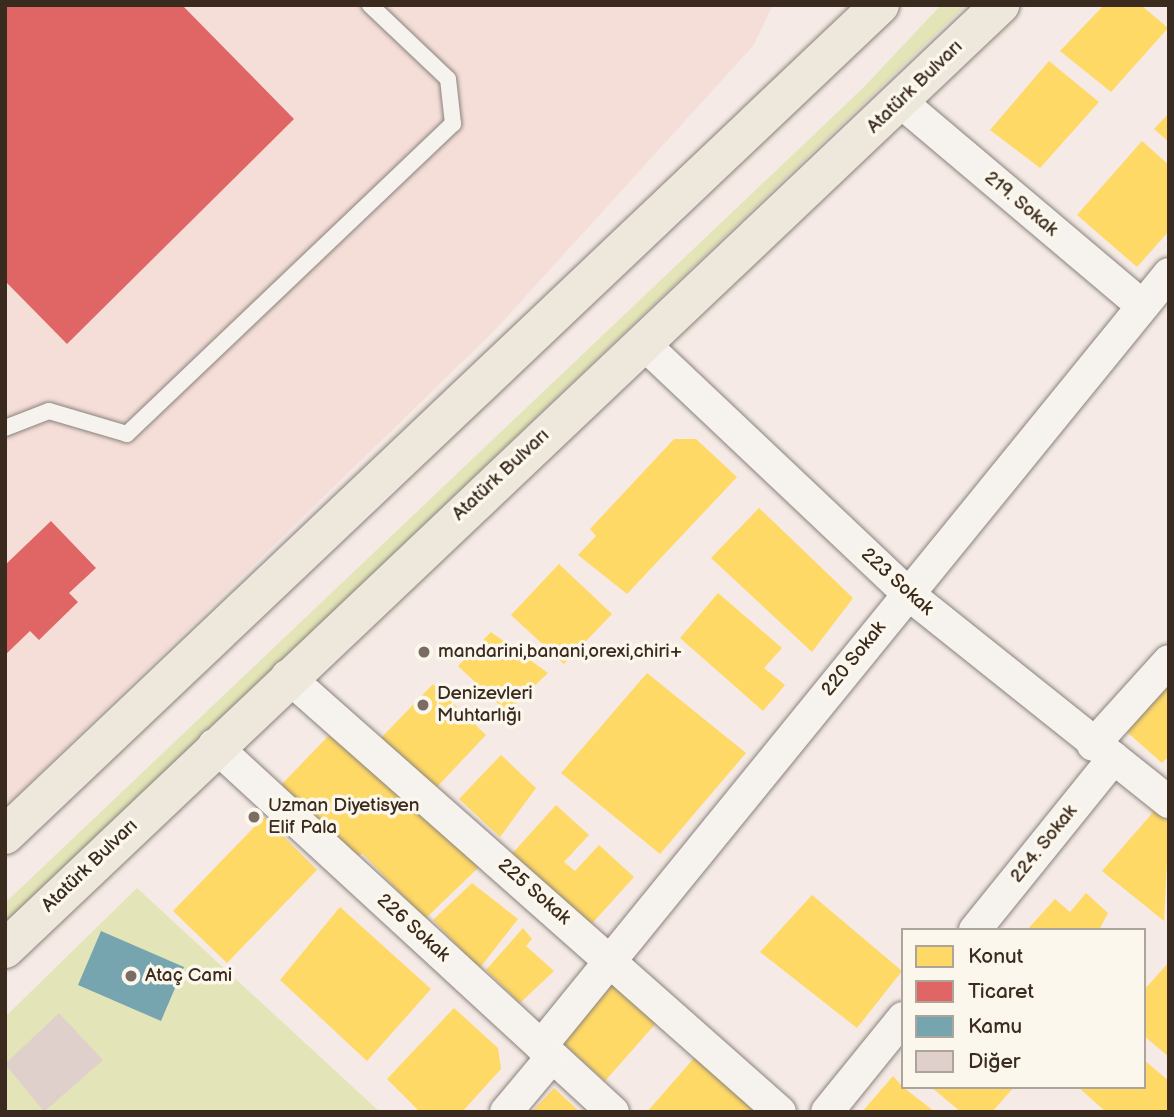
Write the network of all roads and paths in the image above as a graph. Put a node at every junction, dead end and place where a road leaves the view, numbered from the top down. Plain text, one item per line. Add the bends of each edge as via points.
1 (370, 5) edge
2 (880, 5) edge
3 (1000, 5) edge
4 (901, 102) junction
5 (1169, 274) edge
6 (1142, 306) junction
7 (642, 342) junction
8 (5, 428) edge
9 (907, 593) junction
10 (1169, 661) edge
11 (287, 676) junction
12 (214, 745) junction
13 (1104, 751) junction
14 (1169, 802) edge
15 (5, 835) edge
16 (976, 928) edge
17 (5, 949) edge
18 (611, 960) junction
19 (901, 1020) edge
20 (547, 1051) junction
21 (506, 1112) edge
22 (613, 1112) edge
23 (780, 1112) edge
24 (827, 1112) edge

1 - 8 lane via 448,79 453,124 127,434 49,411
2 - 15 highway
3 - 4 highway, Atatürk Bulvarı
4 - 6 street, 219. Sokak
4 - 7 highway, Atatürk Bulvarı
5 - 6 street, 220 Sokak
6 - 9 street, 220 Sokak
7 - 9 street, 223 Sokak
7 - 11 highway, Atatürk Bulvarı
9 - 13 street, 223 Sokak
9 - 18 street, 220 Sokak
10 - 13 street, 224. Sokak
11 - 12 highway, Atatürk Bulvarı
11 - 18 street, 225 Sokak
12 - 17 highway, Atatürk Bulvarı
12 - 20 street, 226 Sokak
13 - 14 street, 223 Sokak
13 - 16 street, 224. Sokak
18 - 20 street, 220 Sokak
18 - 23 street, 225 Sokak
19 - 24 street
20 - 21 street, 220 Sokak
20 - 22 street, 226 Sokak

